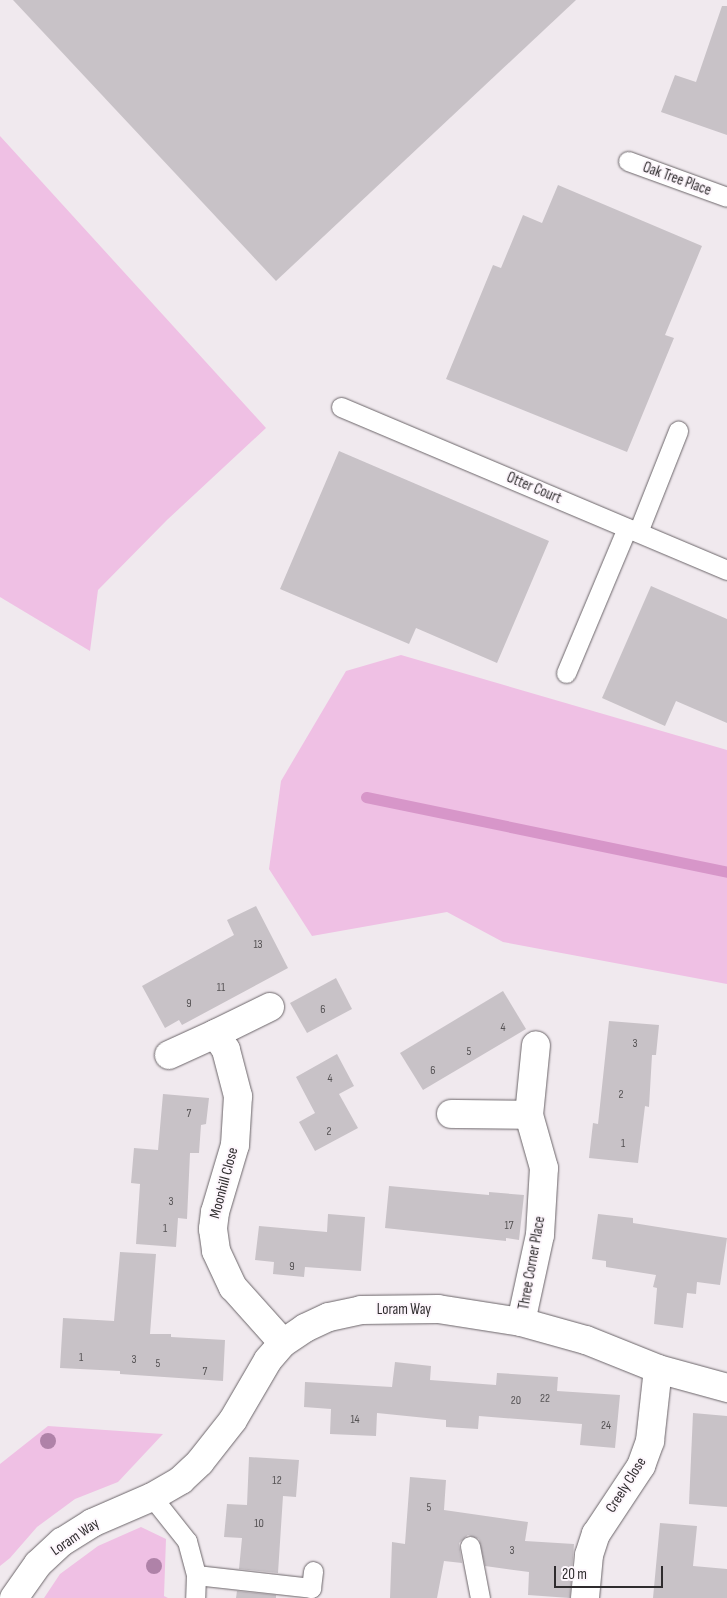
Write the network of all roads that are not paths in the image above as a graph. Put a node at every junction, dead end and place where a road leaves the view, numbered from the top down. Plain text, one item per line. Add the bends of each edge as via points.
1 (628, 161) dead end
2 (727, 197) edge
3 (342, 407) dead end
4 (678, 431) dead end
5 (632, 530) junction
6 (727, 570) edge
7 (566, 673) dead end
8 (270, 1007) dead end
9 (215, 1034) junction
10 (536, 1045) dead end
11 (169, 1055) dead end
12 (451, 1114) dead end
13 (529, 1115) junction
14 (520, 1322) junction
15 (283, 1343) junction
16 (658, 1369) junction
17 (727, 1388) edge
18 (152, 1498) junction
19 (470, 1546) dead end
20 (313, 1571) dead end
21 (196, 1575) junction
22 (14, 1598) edge
23 (195, 1598) edge
24 (480, 1598) edge
25 (584, 1598) edge

1 - 2 lane, Oak Tree Place
3 - 5 lane, Otter Court
4 - 5 lane
5 - 6 lane, Otter Court
5 - 7 lane
8 - 9 street
9 - 11 street
9 - 15 street, Moonhill Close via 226,1050 238,1096 235,1145 215,1212 216,1251 233,1287
10 - 13 street, Three Corner Place
12 - 13 street
13 - 14 street, Three Corner Place via 544,1168 540,1234
14 - 15 street, Loram Way via 438,1309 361,1310 329,1317
14 - 16 street, Loram Way via 586,1340
15 - 18 street, Loram Way via 268,1360 233,1420 200,1462 181,1480
16 - 17 street, Loram Way
16 - 25 street, Creely Close via 650,1441 641,1466 596,1534 589,1555
18 - 21 lane via 187,1541
18 - 22 street, Loram Way via 92,1523 62,1542 38,1564
19 - 24 lane
20 - 21 lane via 311,1588
21 - 23 lane

